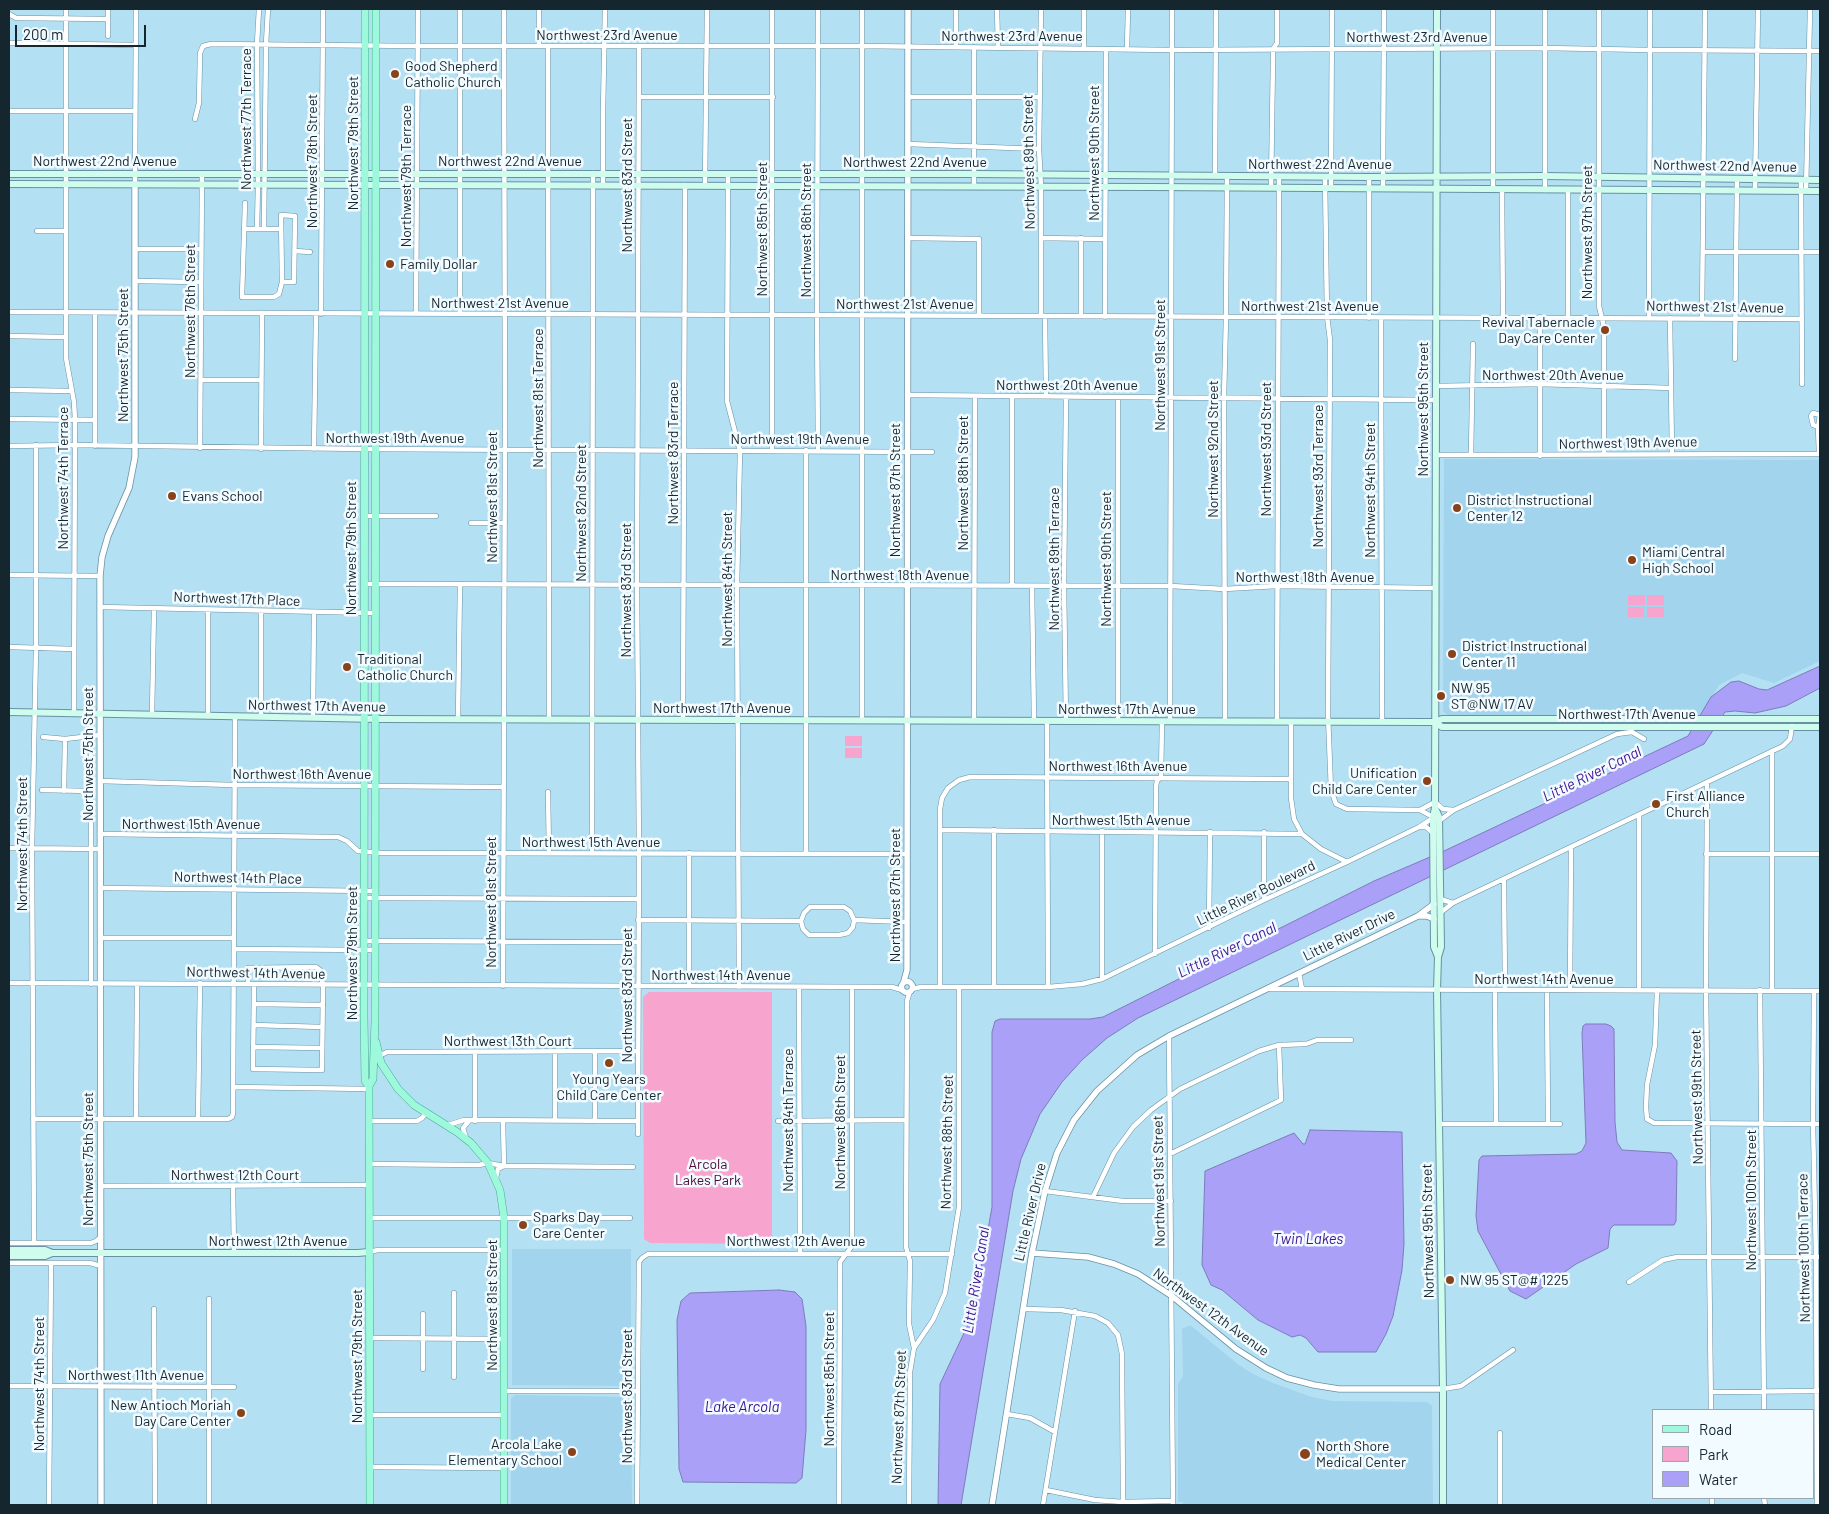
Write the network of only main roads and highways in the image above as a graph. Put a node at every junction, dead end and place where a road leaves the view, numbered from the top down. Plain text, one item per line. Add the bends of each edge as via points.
1 (365, 9) edge
2 (376, 9) edge
3 (1437, 9) edge
4 (365, 86) junction
5 (375, 115) junction
6 (9, 174) edge
7 (365, 174) junction
8 (375, 174) junction
9 (1438, 177) junction
10 (1820, 180) edge
11 (9, 184) edge
12 (365, 185) junction
13 (375, 185) junction
14 (1438, 188) junction
15 (1820, 191) edge
16 (375, 242) junction
17 (365, 243) junction
18 (364, 389) junction
19 (376, 389) junction
20 (9, 712) edge
21 (364, 719) junction
22 (375, 719) junction
23 (1524, 719) junction
24 (1558, 719) junction
25 (1591, 719) junction
26 (1820, 719) edge
27 (1435, 722) junction
28 (1528, 726) junction
29 (1539, 726) junction
30 (1591, 727) junction
31 (1820, 727) edge
32 (1435, 818) junction
33 (1436, 853) junction
34 (1437, 876) junction
35 (1438, 957) junction
36 (374, 1037) junction
37 (369, 1087) junction
38 (9, 1250) edge
39 (369, 1252) junction
40 (40, 1253) junction
41 (9, 1256) edge
42 (370, 1505) edge
43 (504, 1505) edge
44 (1443, 1505) edge

1 - 4 main road, Northwest 79th Street
2 - 5 main road, Northwest 79th Street
3 - 9 main road, Northwest 95th Street
4 - 5 main road via 368,107
4 - 7 main road, Northwest 79th Street
5 - 8 main road, Northwest 79th Street
6 - 7 main road, Northwest 22nd Avenue
7 - 8 main road, Northwest 22nd Avenue
7 - 12 main road, Northwest 79th Street
8 - 9 main road, Northwest 22nd Avenue
8 - 13 main road, Northwest 79th Street
9 - 10 main road, Northwest 22nd Avenue
9 - 14 main road, Northwest 95th Street
11 - 12 main road, Northwest 22nd Avenue
12 - 13 main road, Northwest 22nd Avenue
12 - 17 main road, Northwest 79th Street
13 - 14 main road, Northwest 22nd Avenue
13 - 16 main road, Northwest 79th Street
14 - 15 main road, Northwest 22nd Avenue
14 - 27 main road, Northwest 95th Street
16 - 17 main road
16 - 19 main road, Northwest 79th Street
17 - 18 main road, Northwest 79th Street
18 - 19 main road
18 - 21 main road, Northwest 79th Street
19 - 22 main road, Northwest 79th Street
20 - 21 main road, Northwest 17th Avenue
21 - 22 main road, Northwest 17th Avenue
21 - 37 main road, Northwest 79th Street via 365,1081
22 - 27 main road, Northwest 17th Avenue
22 - 36 main road, Northwest 79th Street
23 - 24 main road, Northwest 17th Avenue
23 - 27 main road, Northwest 17th Avenue via 1442,719
23 - 28 main road
24 - 25 main road, Northwest 17th Avenue
24 - 29 main road via 1555,723
25 - 26 main road, Northwest 17th Avenue
25 - 30 main road
27 - 28 main road, Northwest 17th Avenue via 1442,726
27 - 32 main road, Northwest 95th Street
28 - 29 main road, Northwest 17th Avenue
29 - 30 main road, Northwest 17th Avenue
30 - 31 main road, Northwest 17th Avenue
32 - 33 main road, Northwest 95th Street
32 - 33 main road, Northwest 95th Street
33 - 34 main road, Northwest 95th Street
34 - 35 main road, Northwest 95th Street via 1441,947
34 - 35 main road, Northwest 95th Street via 1434,947
35 - 44 main road, Northwest 95th Street
36 - 37 main road, Northwest 79th Street via 373,1079
36 - 43 main road, Northwest 81st Street via 385,1071 398,1089 409,1101 467,1139 479,1151 496,1178 501,1195 504,1218
37 - 39 main road, Northwest 79th Street
38 - 40 main road, Northwest 12th Avenue
39 - 40 main road, Northwest 12th Avenue
39 - 42 main road, Northwest 79th Street
40 - 41 main road, Northwest 12th Avenue

